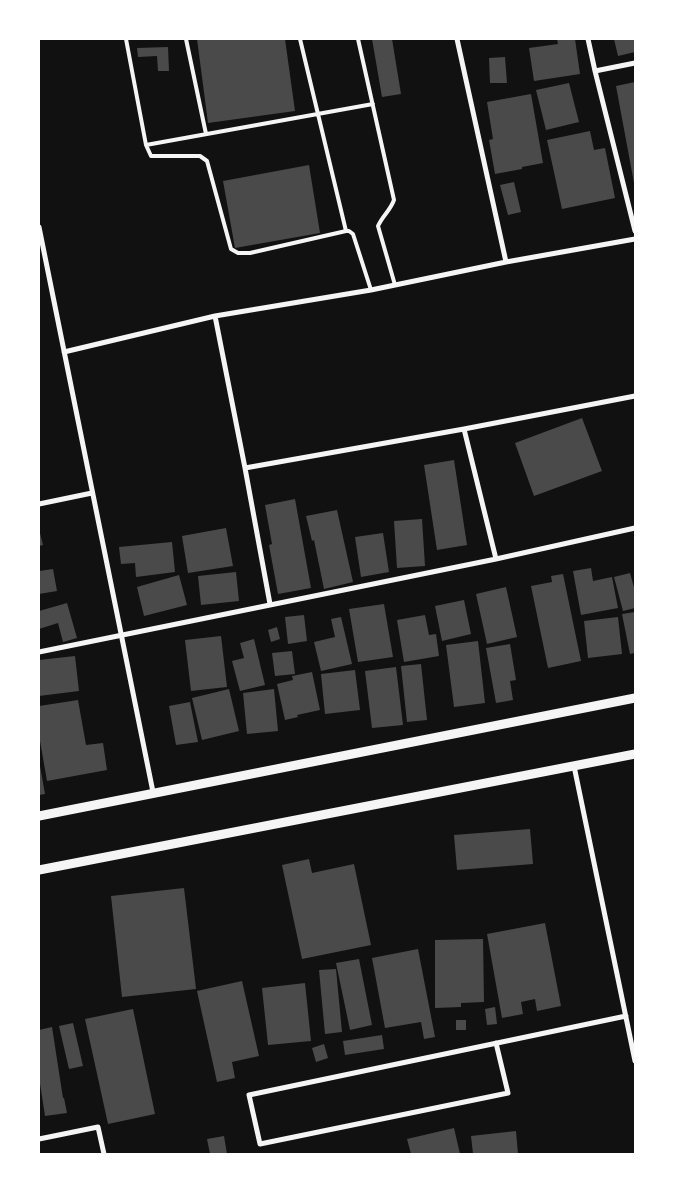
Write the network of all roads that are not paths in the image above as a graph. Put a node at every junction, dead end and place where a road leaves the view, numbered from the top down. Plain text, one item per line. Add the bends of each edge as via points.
1 (126, 39) edge
2 (186, 39) edge
3 (300, 39) edge
4 (358, 39) edge
5 (457, 39) edge
6 (588, 39) edge
7 (635, 63) edge
8 (595, 70) junction
9 (373, 104) junction
10 (318, 115) junction
11 (206, 134) junction
12 (146, 145) junction
13 (39, 228) edge
14 (346, 231) junction
15 (635, 231) edge
16 (635, 239) edge
17 (506, 262) junction
18 (395, 285) junction
19 (371, 290) junction
20 (215, 316) junction
21 (64, 352) junction
22 (635, 396) edge
23 (464, 429) junction
24 (245, 468) junction
25 (92, 493) junction
26 (39, 504) edge
27 (635, 528) edge
28 (496, 559) junction
29 (270, 604) junction
30 (120, 635) junction
31 (39, 652) edge
32 (635, 698) edge
33 (635, 754) edge
34 (574, 766) junction
35 (153, 792) junction
36 (39, 816) edge
37 (39, 870) edge
38 (626, 1016) junction
39 (496, 1043) junction
40 (635, 1061) edge
41 (39, 1139) edge
42 (104, 1154) edge

1 - 12 lane
2 - 11 lane
3 - 10 lane
4 - 9 lane
5 - 17 street
6 - 8 street
7 - 8 street
8 - 15 street
9 - 10 lane
9 - 18 lane via 394,200 378,226
10 - 11 lane
10 - 14 lane
11 - 12 lane
12 - 14 lane via 151,156 200,156 207,161 231,249 238,253
13 - 21 street
14 - 19 lane via 353,234
16 - 17 street
17 - 18 street
18 - 19 street
19 - 20 street
20 - 21 street
20 - 24 street
21 - 25 street
22 - 23 street
23 - 24 street
23 - 28 street
24 - 29 street
25 - 26 street
25 - 30 street
27 - 28 street
28 - 29 street
29 - 30 street
30 - 31 street
30 - 35 street
32 - 35 street
33 - 34 street
34 - 37 street
34 - 38 street
35 - 36 street
38 - 39 street
38 - 40 street
39 - 39 street via 249,1095 260,1144 508,1093
41 - 42 street via 98,1127

